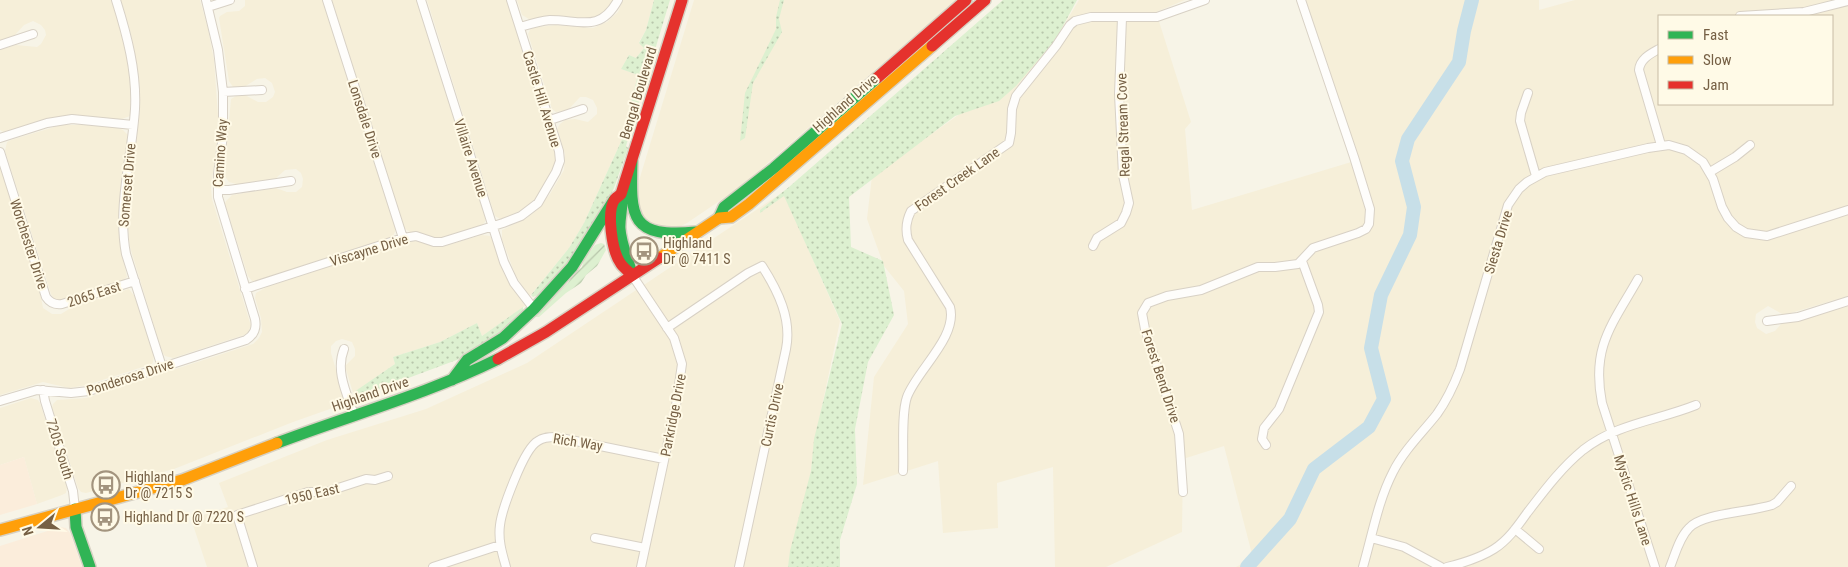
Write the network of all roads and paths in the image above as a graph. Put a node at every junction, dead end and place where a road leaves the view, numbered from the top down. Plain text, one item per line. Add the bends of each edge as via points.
1 (116, 0) edge
2 (230, 0) edge
3 (327, 0) edge
4 (421, 0) edge
5 (511, 0) edge
6 (618, 0) edge
7 (682, 0) edge
8 (966, 0) edge
9 (986, 0) edge
10 (1205, 0) edge
11 (1301, 0) edge
12 (1848, 1) edge
13 (1838, 2) edge
14 (207, 3) edge
15 (1756, 15) edge
16 (1122, 18) junction
17 (520, 27) junction
18 (33, 34) dead end
19 (0, 45) edge
20 (1658, 50) edge
21 (262, 90) dead end
22 (223, 92) junction
23 (1528, 93) dead end
24 (583, 109) dead end
25 (550, 120) junction
26 (133, 125) junction
27 (0, 138) edge
28 (1661, 145) junction
29 (1750, 145) dead end
30 (0, 152) edge
31 (632, 161) junction
32 (1710, 172) junction
33 (1536, 176) junction
34 (291, 181) dead end
35 (218, 190) junction
36 (618, 197) junction
37 (1848, 210) edge
38 (719, 218) junction
39 (493, 226) junction
40 (696, 232) junction
41 (402, 238) junction
42 (1093, 246) dead end
43 (1302, 261) junction
44 (632, 275) junction
45 (1638, 279) dead end
46 (135, 281) junction
47 (245, 289) junction
48 (1848, 301) edge
49 (54, 304) joint
50 (534, 310) junction
51 (1767, 321) dead end
52 (667, 328) junction
53 (254, 332) joint
54 (344, 349) dead end
55 (162, 367) junction
56 (452, 380) junction
57 (44, 390) junction
58 (0, 401) edge
59 (1696, 405) dead end
60 (354, 415) junction
61 (1612, 432) junction
62 (1266, 445) dead end
63 (664, 459) junction
64 (903, 471) dead end
65 (388, 476) dead end
66 (1791, 486) dead end
67 (1183, 492) dead end
68 (75, 509) junction
69 (1516, 529) junction
70 (0, 530) edge
71 (595, 538) dead end
72 (1372, 538) junction
73 (500, 545) junction
74 (645, 548) junction
75 (1539, 549) dead end
76 (90, 567) edge
77 (253, 567) edge
78 (433, 567) edge
79 (506, 567) edge
80 (641, 567) edge
81 (740, 567) edge
82 (1363, 567) edge
83 (1441, 567) edge
84 (1447, 567) edge
85 (1655, 567) edge
86 (1670, 567) edge

1 - 26 street, Somerset Drive via 135,84
2 - 14 street
3 - 41 street, Lonsdale Drive
4 - 39 street, Villaire Avenue
5 - 17 street, Castle Hill Avenue
6 - 17 street via 613,10 595,22 548,20
7 - 31 main road, Bengal Boulevard
8 - 38 main road, Highland Drive via 724,207
9 - 38 main road, Highland Drive via 765,191 731,217
10 - 16 street, Forest Creek Lane via 1157,18
11 - 43 street, Forest Bend Drive via 1352,147 1371,218 1366,229 1313,248
12 - 13 street
13 - 15 street via 1804,12
14 - 22 street, Camino Way via 218,50
16 - 42 street, Regal Stream Cove via 1123,175 1129,203 1121,223 1098,238
16 - 64 street, Forest Creek Lane via 1083,18 1070,25 1016,96 1008,143 917,206 908,216 908,240 951,313 939,346 907,397
17 - 25 street, Castle Hill Avenue
18 - 19 street
20 - 28 street via 1642,60 1639,70
21 - 22 street
22 - 35 street, Camino Way
23 - 33 street via 1520,121
24 - 25 street
25 - 39 street, Castle Hill Avenue via 559,151 556,172 531,209
26 - 27 street via 72,119 47,123
26 - 46 street, Somerset Drive via 122,224 126,254
28 - 32 street, Siesta Drive via 1686,150 1703,162
28 - 33 street, Siesta Drive
29 - 32 street
30 - 49 street, Worchester Drive via 46,297
31 - 36 main road, Bengal Boulevard
31 - 40 main road via 634,213 641,224 652,231 668,234
32 - 37 street, Siesta Drive via 1728,218 1746,233 1768,236
33 - 72 street, Siesta Drive via 1519,189 1508,205 1453,387 1393,472
34 - 35 street
35 - 47 street, Camino Way via 221,212
36 - 44 main road, Bengal Boulevard via 623,202 620,231
36 - 50 main road via 572,267
38 - 40 main road, Highland Drive
39 - 41 street, Viscayne Drive via 442,242 416,236
39 - 50 street, Villaire Avenue via 508,272
40 - 44 main road, Highland Drive
41 - 47 street, Viscayne Drive
43 - 62 street via 1319,312 1279,409 1264,428 1262,440
43 - 67 street, Forest Bend Drive via 1258,267 1201,290 1155,300 1144,307 1142,313 1146,329 1179,434
44 - 52 street, Parkridge Drive
44 - 56 main road, Highland Drive via 527,344
45 - 61 street, Mystic Hills Lane via 1601,349 1599,385
46 - 49 street, 2065 East
46 - 55 street, Somerset Drive
47 - 53 street, Camino Way via 256,326
48 - 51 street via 1798,317
50 - 56 main road via 504,338 467,360
52 - 63 street, Parkridge Drive via 674,338 682,364
52 - 81 street, Curtis Drive via 762,266 788,324 788,337
53 - 55 street, Ponderosa Drive via 246,340
54 - 60 street via 340,369
55 - 57 street, Ponderosa Drive via 80,393
56 - 60 main road, Highland Drive
57 - 58 street, Ponderosa Drive
57 - 68 street, 7205 South via 73,491
59 - 61 street
60 - 68 main road, Highland Drive via 182,480
61 - 69 street via 1566,465
61 - 85 street, Mystic Hills Lane
63 - 73 street, Rich Way via 556,437 537,441 525,455 502,512
63 - 74 street, Parkridge Drive
65 - 77 street, 1950 East via 366,479 326,492 308,492 237,515
66 - 86 street via 1772,505 1707,518 1693,524 1684,535
68 - 70 main road, Highland Drive
68 - 76 main road via 76,527
69 - 75 street
69 - 84 street via 1502,544 1486,554
71 - 74 street
72 - 82 street, Siesta Drive
72 - 83 street via 1404,547
73 - 78 street
73 - 79 street, Rich Way
74 - 80 street, Parkridge Drive

